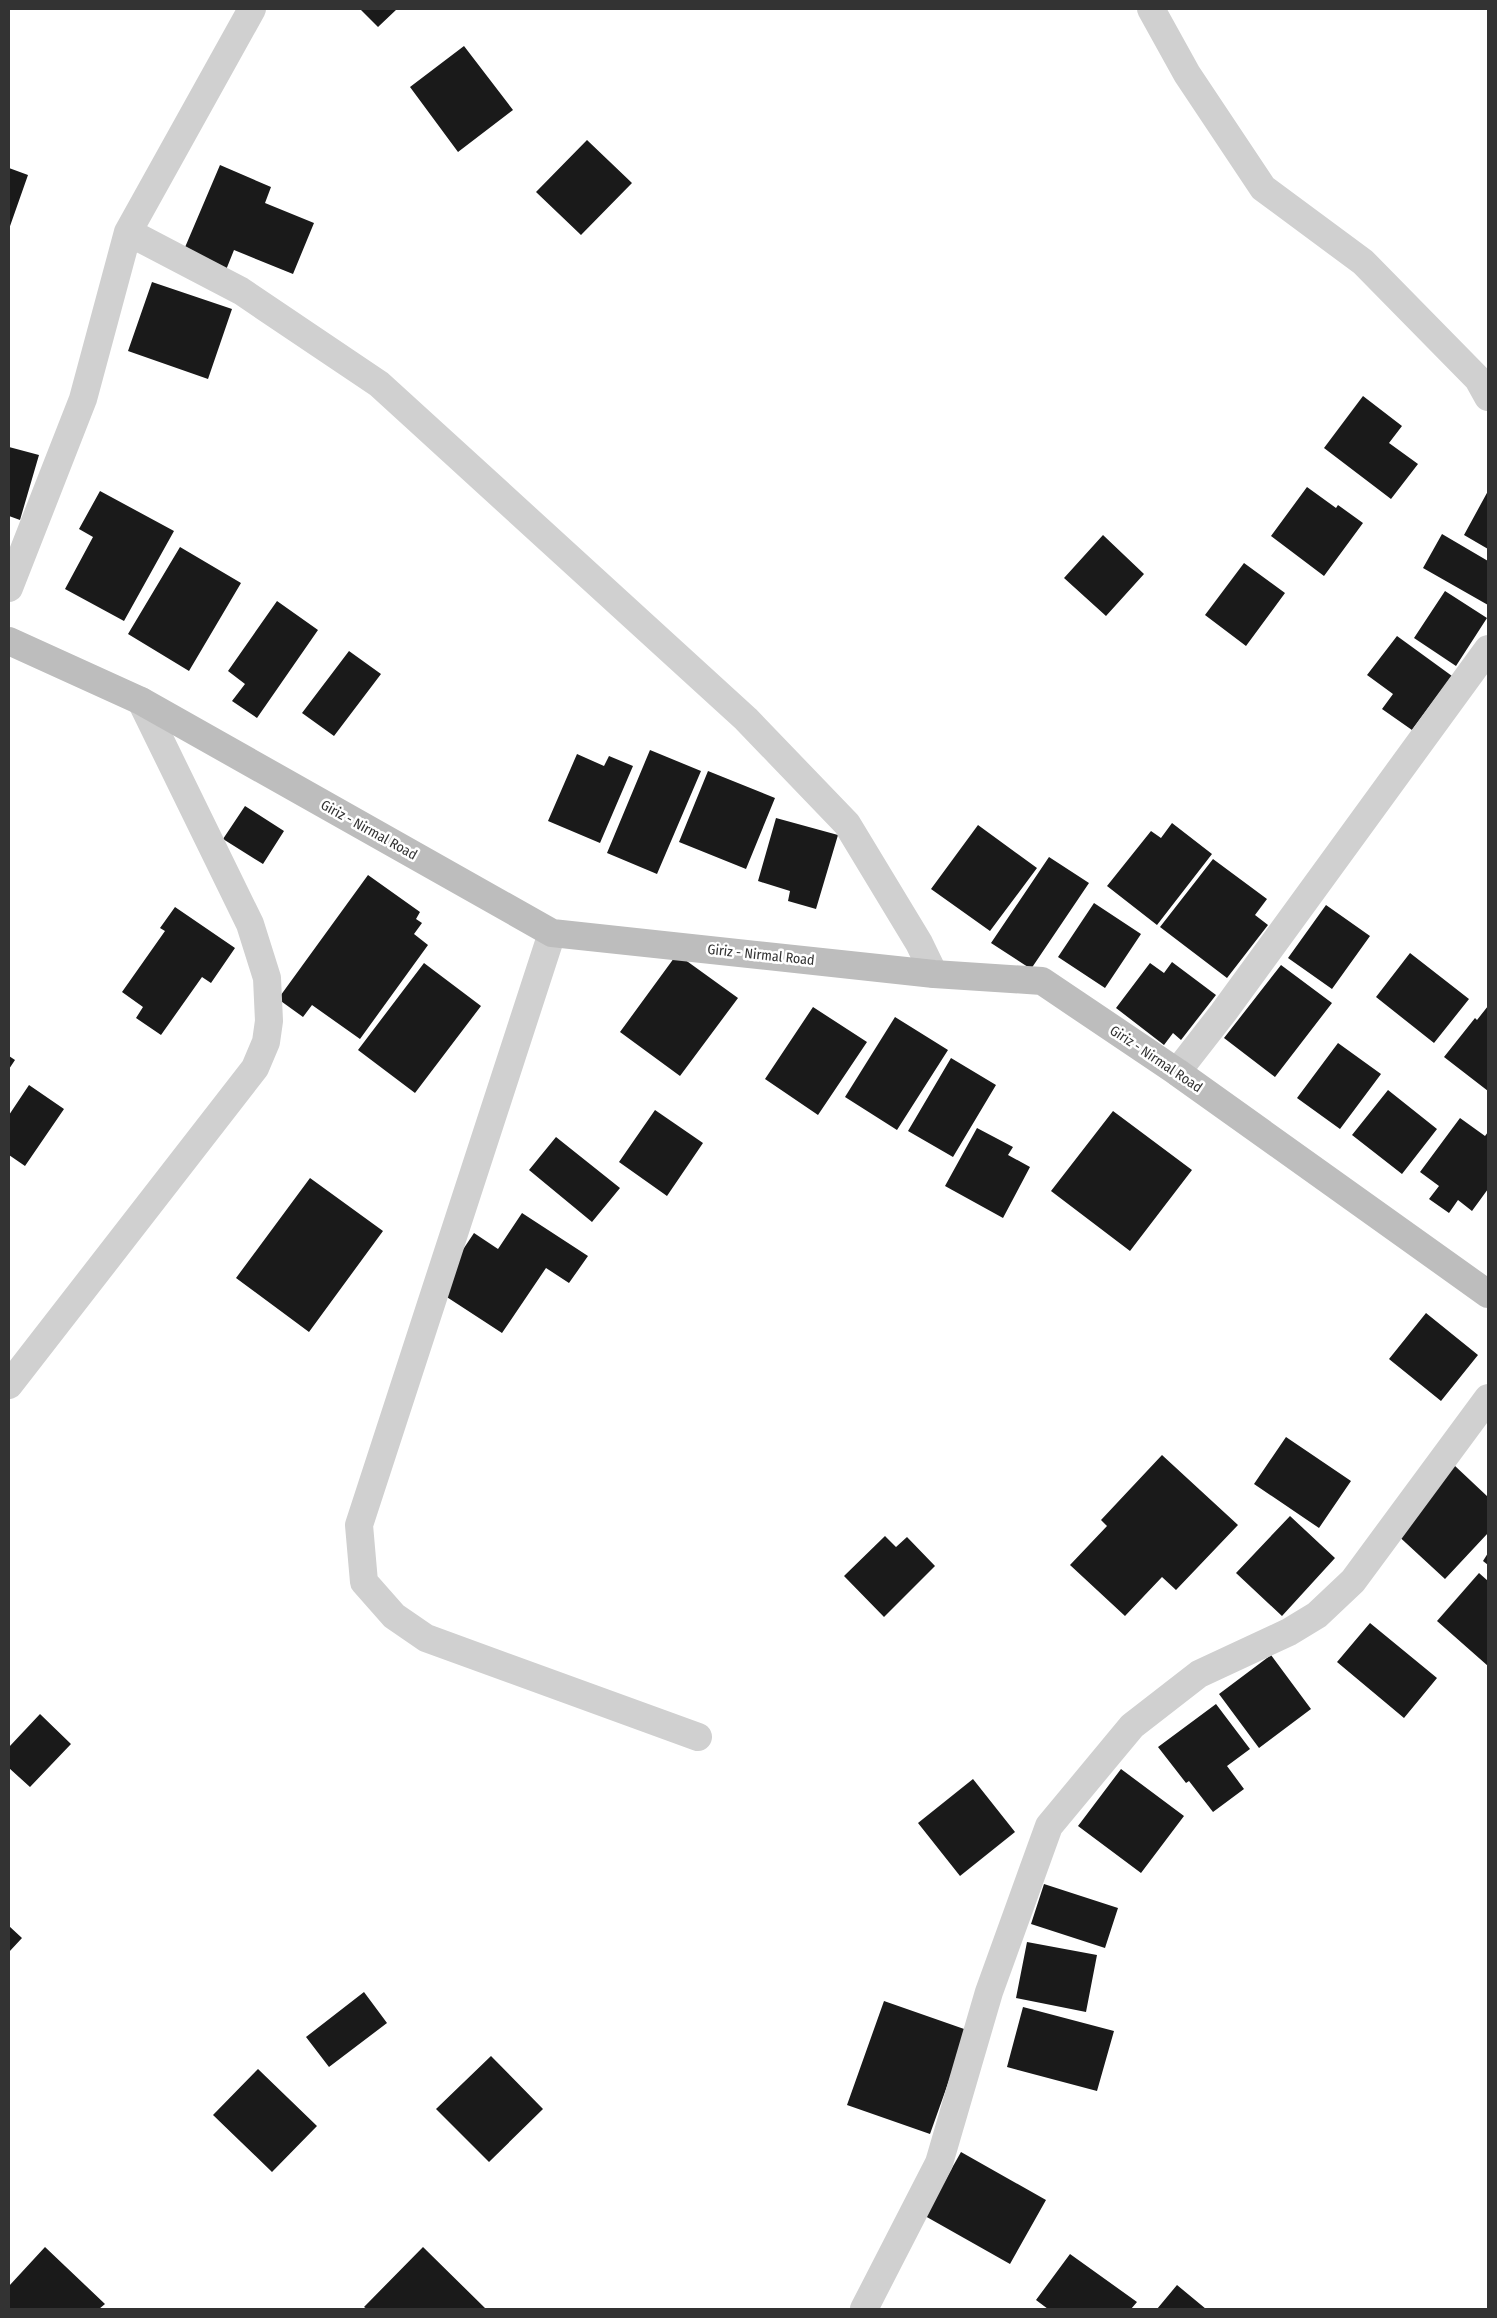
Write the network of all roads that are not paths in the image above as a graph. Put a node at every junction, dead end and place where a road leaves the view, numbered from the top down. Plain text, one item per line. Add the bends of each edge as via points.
1 (252, 9) edge
2 (1152, 9) edge
3 (128, 232) junction
4 (1488, 397) edge
5 (9, 588) edge
6 (9, 641) edge
7 (1488, 649) edge
8 (141, 701) junction
9 (552, 933) junction
10 (934, 974) junction
11 (1177, 1072) junction
12 (1488, 1294) edge
13 (9, 1385) edge
14 (1488, 1398) edge
15 (698, 1737) dead end
16 (864, 2309) edge

1 - 3 street
2 - 4 street via 1187,74 1263,188 1363,262 1478,379
3 - 5 street via 83,399
3 - 10 street via 241,291 379,384 738,713 847,824 919,943
6 - 8 main road, Giriz - Nirmal Road
7 - 11 street
8 - 9 main road, Giriz - Nirmal Road
8 - 13 street via 250,924 267,978 269,1021 266,1042 255,1068
9 - 10 main road, Giriz - Nirmal Road
9 - 15 street via 359,1525 364,1582 394,1616 426,1638
10 - 11 main road, Giriz - Nirmal Road via 1042,981
11 - 12 main road, Giriz - Nirmal Road
14 - 16 street via 1353,1581 1317,1614 1289,1632 1199,1674 1132,1726 1049,1826 989,1992 939,2163

